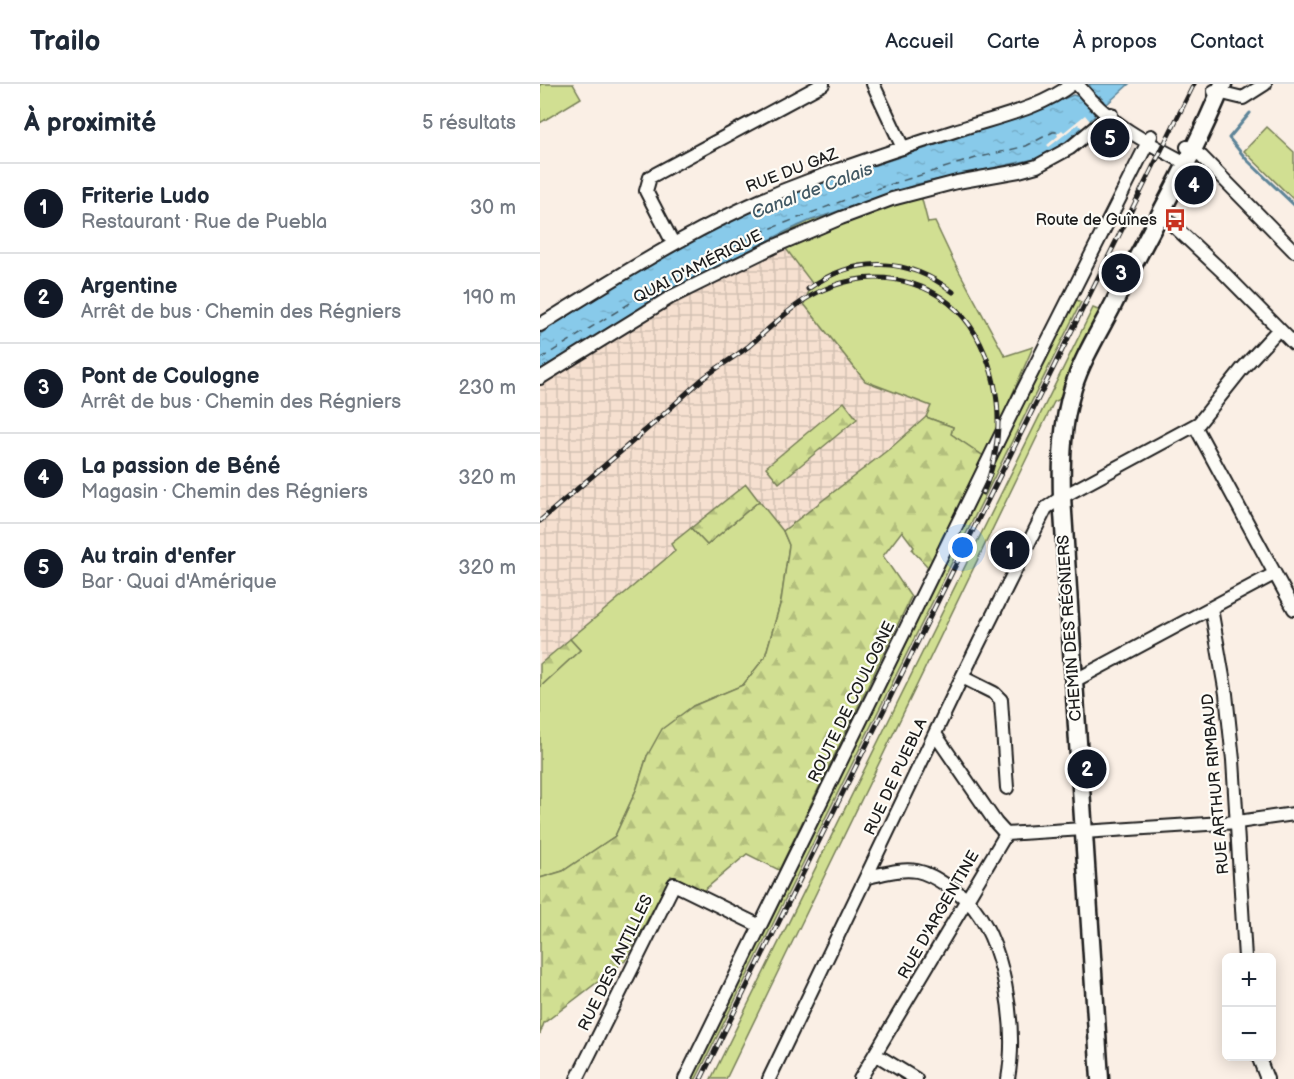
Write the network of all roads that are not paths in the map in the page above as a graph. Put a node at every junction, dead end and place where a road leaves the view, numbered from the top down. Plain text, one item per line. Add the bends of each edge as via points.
1 (823, 84) edge
2 (873, 84) edge
3 (1265, 84) edge
4 (1077, 85) edge
5 (1219, 88) edge
6 (1106, 113) junction
7 (1149, 140) junction
8 (903, 148) junction
9 (1186, 155) junction
10 (1160, 213) junction
11 (673, 243) junction
12 (1294, 251) edge
13 (1133, 264) junction
14 (540, 325) edge
15 (1279, 329) junction
16 (1294, 344) edge
17 (540, 378) edge
18 (1195, 426) junction
19 (1062, 496) junction
20 (1274, 574) junction
21 (1211, 608) junction
22 (1294, 609) edge
23 (962, 677) junction
24 (1074, 681) junction
25 (934, 734) junction
26 (1007, 788) dead end
27 (1294, 814) edge
28 (1238, 822) junction
29 (1083, 830) junction
30 (1006, 834) junction
31 (867, 877) junction
32 (967, 899) junction
33 (760, 926) junction
34 (1245, 953) edge
35 (875, 1054) junction
36 (1260, 1061) edge
37 (578, 1079) edge
38 (685, 1079) edge
39 (769, 1079) edge
40 (860, 1079) edge
41 (916, 1079) edge
42 (1008, 1079) edge
43 (1100, 1079) edge
44 (1267, 1079) edge

1 - 11 street via 650,177 646,191
2 - 8 street
3 - 5 street via 1243,98
4 - 6 street
4 - 8 street, RUE DU GAZ via 1023,109
5 - 9 main road via 1205,106
6 - 7 street
6 - 17 street, QUAI D'AMÉRIQUE via 1065,152 1037,166 892,199 774,246 671,297
7 - 9 street
7 - 33 street, ROUTE DE COULOGNE
8 - 11 street, RUE DU GAZ via 776,193
9 - 10 main road, CHEMIN DES RÉGNIERS
9 - 12 street via 1202,157
9 - 13 main road, CHEMIN DES RÉGNIERS via 1143,229
10 - 13 main road, CHEMIN DES RÉGNIERS
10 - 15 street
11 - 14 street, RUE DU GAZ
13 - 19 main road, CHEMIN DES RÉGNIERS via 1073,388 1062,441
15 - 16 street
15 - 18 street
18 - 19 street, RUE DE PUEBLA
18 - 20 street
19 - 23 street, RUE DE PUEBLA via 1043,512
19 - 24 main road, CHEMIN DES RÉGNIERS
20 - 21 street
20 - 22 street
21 - 24 street
21 - 28 street, RUE ARTHUR RIMBAUD via 1230,726
23 - 25 street, RUE DE PUEBLA
23 - 26 street via 997,695 1002,703
24 - 29 main road, CHEMIN DES RÉGNIERS
25 - 30 street
25 - 31 street, RUE DE PUEBLA
27 - 28 street
28 - 29 street
28 - 34 street, RUE ARTHUR RIMBAUD
29 - 30 street
29 - 43 main road, CHEMIN DES RÉGNIERS
30 - 32 street, RUE D'ARGENTINE
31 - 32 street via 920,872
31 - 39 street, RUE DE PUEBLA
32 - 35 street, RUE D'ARGENTINE
32 - 42 street via 984,925 1003,974 1011,1025
33 - 37 street, RUE DES ANTILLES via 675,884
33 - 38 street, ROUTE DE COULOGNE
35 - 40 street, RUE D'ARGENTINE
35 - 41 street
36 - 44 street

